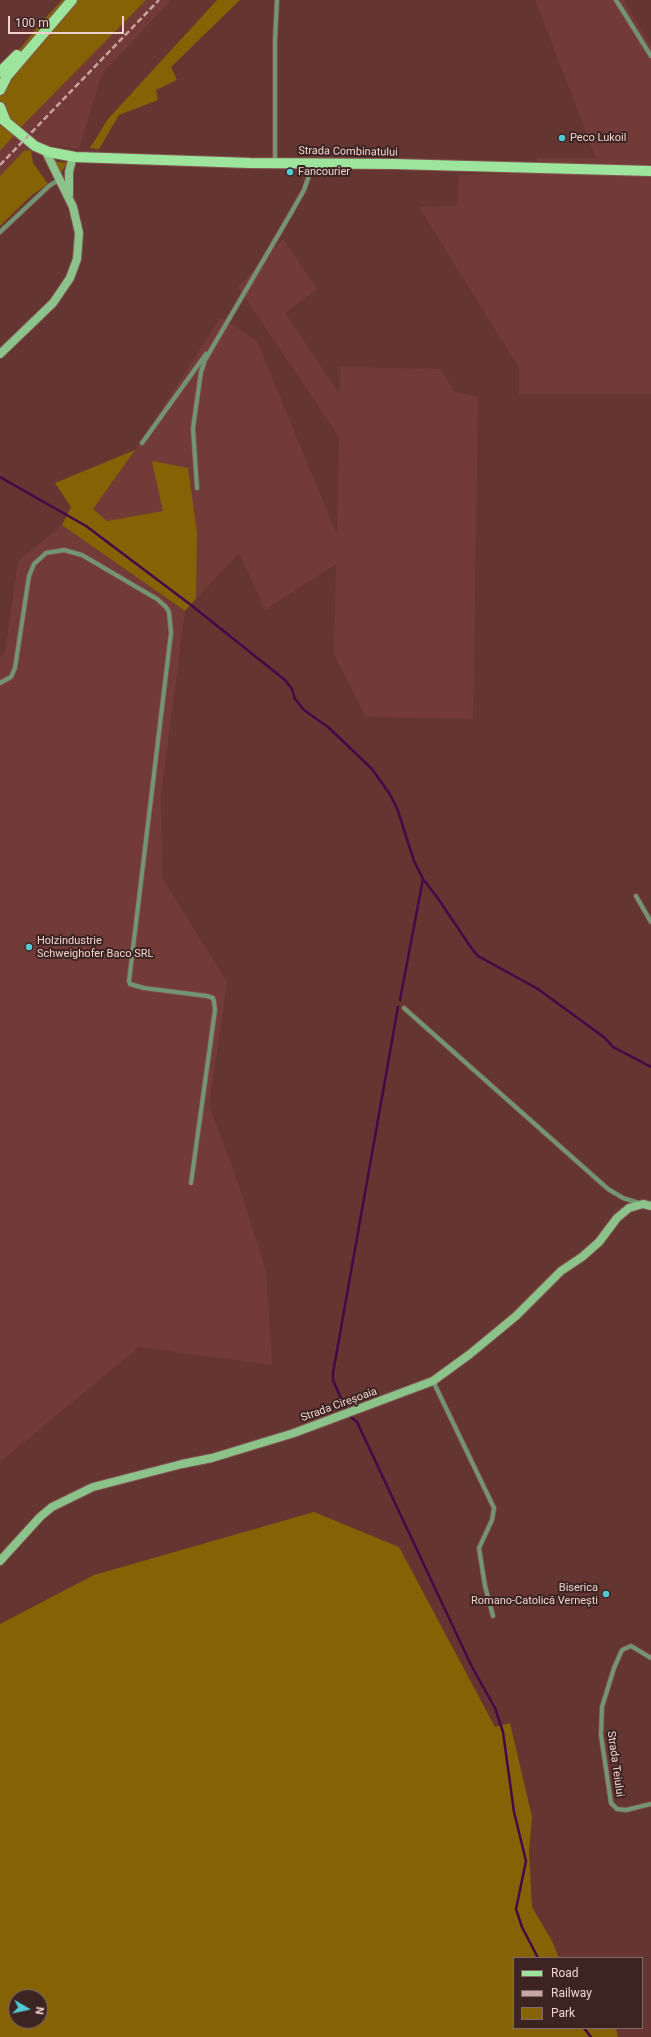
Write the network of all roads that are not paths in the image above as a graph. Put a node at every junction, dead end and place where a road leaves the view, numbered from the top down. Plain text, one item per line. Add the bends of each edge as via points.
1 (72, 0) edge
2 (277, 0) edge
3 (616, 0) edge
4 (651, 56) edge
5 (0, 72) edge
6 (0, 90) edge
7 (0, 106) edge
8 (2, 121) edge
9 (45, 150) junction
10 (73, 156) junction
11 (275, 163) junction
12 (313, 164) junction
13 (651, 171) edge
14 (60, 179) junction
15 (70, 198) junction
16 (0, 232) edge
17 (210, 348) junction
18 (0, 354) edge
19 (142, 443) dead end
20 (197, 488) dead end
21 (0, 683) edge
22 (636, 896) dead end
23 (651, 922) edge
24 (404, 1008) dead end
25 (191, 1183) dead end
26 (647, 1205) edge
27 (433, 1381) junction
28 (0, 1562) edge
29 (493, 1616) dead end
30 (651, 1658) edge
31 (651, 1804) edge

1 - 5 main road
1 - 6 main road via 7,76
2 - 11 street
3 - 4 street
7 - 8 main road
8 - 9 main road, Strada Combinatului via 28,141
9 - 10 main road, Strada Combinatului
9 - 14 street
10 - 11 main road, Strada Combinatului
10 - 15 street via 69,172
11 - 12 main road, Strada Combinatului
12 - 13 main road, Strada Combinatului
12 - 17 street via 304,190 254,278
14 - 15 street
14 - 16 street via 49,186
15 - 18 street via 79,233 77,259 70,278 41,316
17 - 19 street
17 - 20 street via 201,372 194,412 193,443
21 - 25 street via 11,677 15,668 29,576 34,564 46,553 64,550 82,555 157,599 169,612 171,633 129,981 130,984 144,988 213,998
22 - 23 street
24 - 26 street via 608,1189 623,1198
26 - 27 street, Strada Cireșoaia via 629,1208 617,1218 599,1242 561,1271 516,1316
27 - 28 street, Strada Cireșoaia via 294,1433 212,1458 93,1487 52,1507
27 - 29 street via 494,1508 492,1520 479,1548
30 - 31 street, Strada Teiului via 630,1646 622,1650 602,1707 600,1734 611,1803 617,1809 626,1810

